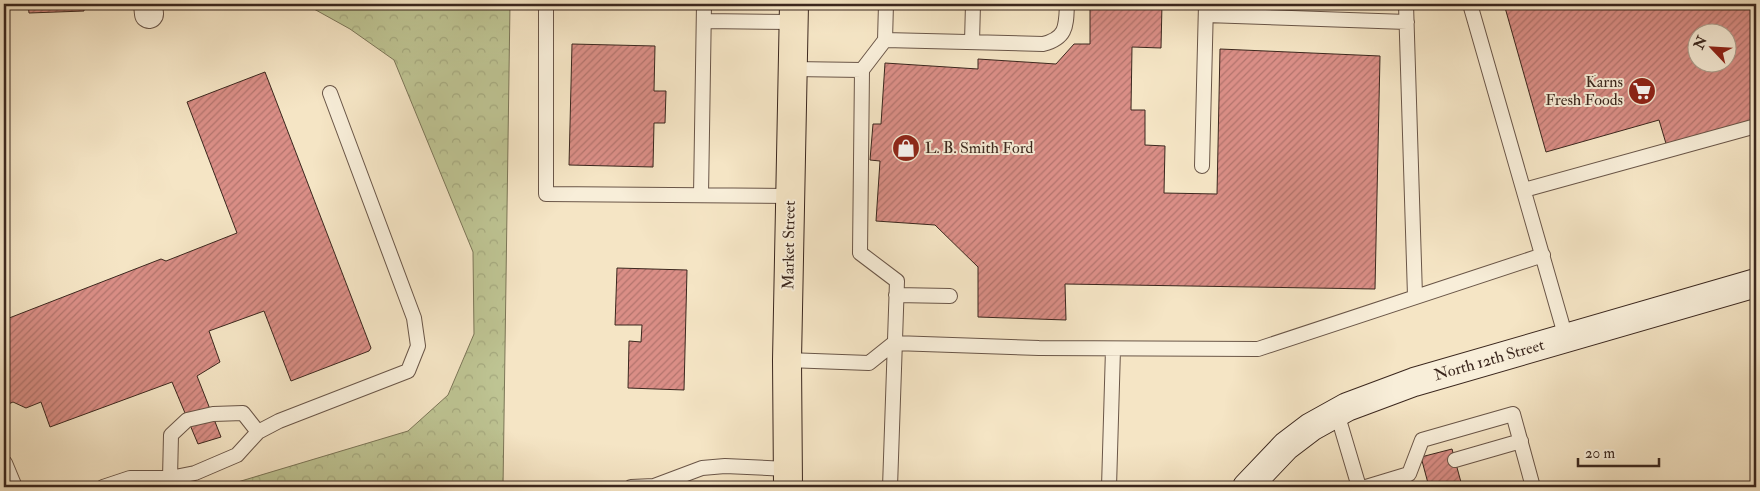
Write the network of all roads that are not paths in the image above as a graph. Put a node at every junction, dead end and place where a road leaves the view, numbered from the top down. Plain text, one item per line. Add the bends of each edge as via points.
1 (546, 4) edge
2 (704, 4) edge
3 (886, 4) edge
4 (973, 4) edge
5 (1067, 4) edge
6 (1406, 4) edge
7 (1470, 4) edge
8 (1206, 9) edge
9 (794, 13) edge
10 (704, 21) junction
11 (1407, 22) junction
12 (885, 40) junction
13 (972, 42) junction
14 (793, 69) junction
15 (862, 70) junction
16 (330, 93) dead end
17 (1756, 126) edge
18 (1202, 166) dead end
19 (1524, 190) junction
20 (701, 195) junction
21 (790, 196) junction
22 (1542, 256) junction
23 (1756, 283) edge
24 (896, 295) junction
25 (950, 296) dead end
26 (1416, 296) junction
27 (1566, 338) junction
28 (894, 343) junction
29 (1113, 349) junction
30 (787, 360) junction
31 (1336, 413) junction
32 (258, 432) junction
33 (1521, 441) junction
34 (1455, 460) dead end
35 (5, 463) dead end
36 (1424, 469) dead end
37 (1409, 474) junction
38 (788, 478) edge
39 (170, 482) edge
40 (15, 487) edge
41 (103, 487) edge
42 (631, 487) edge
43 (890, 487) edge
44 (1109, 487) edge
45 (1247, 487) edge
46 (1359, 487) edge
47 (1366, 487) edge
48 (1533, 487) edge

1 - 20 lane via 546,194
2 - 10 lane
3 - 12 lane
4 - 13 lane
5 - 13 lane via 1063,33 1054,41 1043,44
6 - 11 lane
7 - 19 lane
8 - 11 lane
8 - 18 lane
9 - 10 lane
9 - 14 main road, Market Street
10 - 20 lane
11 - 26 lane
12 - 13 lane
12 - 15 lane
14 - 15 lane
14 - 21 main road, Market Street
15 - 24 lane via 860,253 896,281
16 - 32 lane via 414,318 418,346 408,371 278,421
17 - 19 lane
19 - 22 lane
20 - 21 lane
21 - 30 main road, Market Street
22 - 26 lane
22 - 27 lane
23 - 27 main road, North 12th Street
24 - 25 lane
24 - 28 lane
26 - 29 lane via 1258,349
27 - 31 main road, North 12th Street via 1414,382
28 - 29 lane
28 - 30 lane via 869,363
28 - 43 lane
29 - 44 lane
30 - 38 main road, Market Street
31 - 45 main road, North 12th Street via 1286,446
31 - 46 lane
32 - 39 lane via 237,455
32 - 39 lane via 243,413 214,414 187,420 171,435
33 - 34 lane
33 - 37 lane via 1513,414 1422,440
33 - 48 lane
35 - 40 lane
36 - 37 lane
37 - 47 lane
38 - 42 lane via 725,466 702,468 654,486
39 - 41 lane via 130,478

